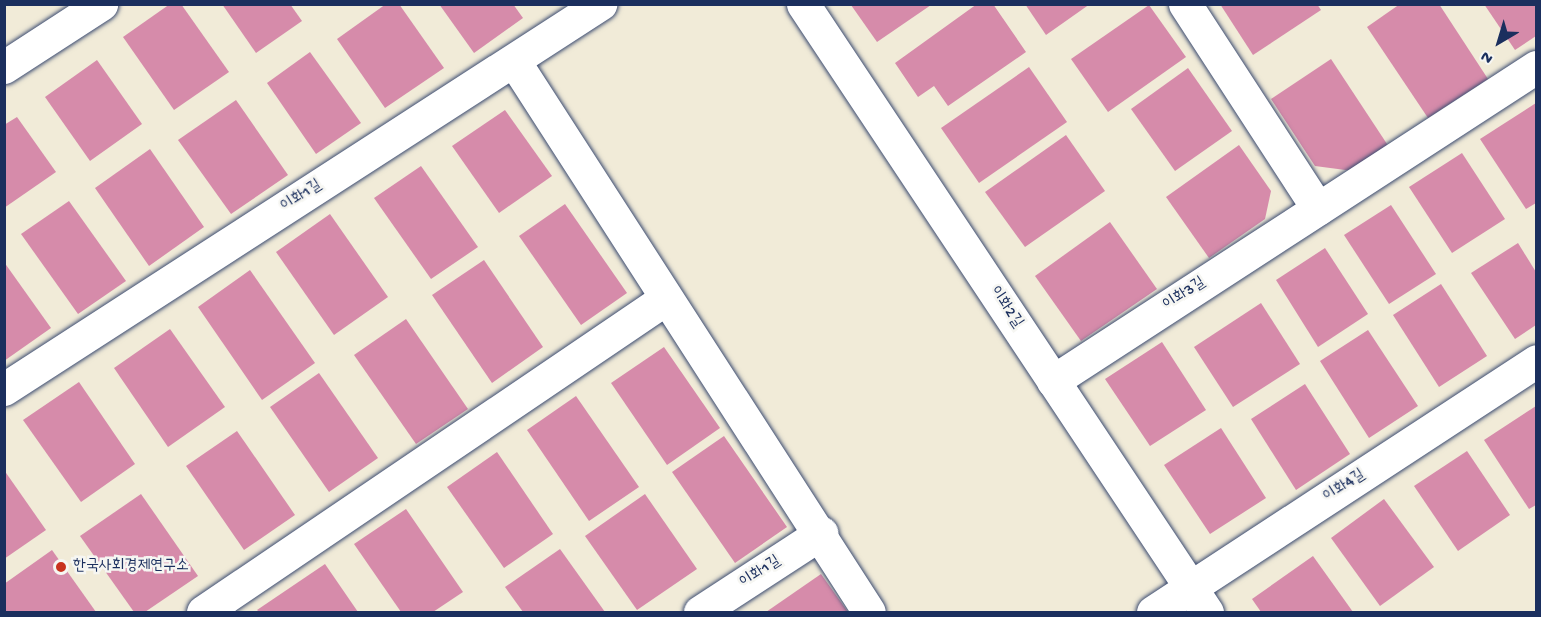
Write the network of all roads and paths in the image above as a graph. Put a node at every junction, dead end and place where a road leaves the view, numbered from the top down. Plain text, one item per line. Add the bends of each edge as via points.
1 (101, 4) edge
2 (600, 4) edge
3 (803, 4) edge
4 (1185, 4) edge
5 (514, 61) junction
6 (4, 67) edge
7 (1536, 67) edge
8 (1318, 209) junction
9 (665, 299) junction
10 (1536, 361) edge
11 (1053, 381) junction
12 (4, 389) edge
13 (821, 533) junction
14 (1198, 601) edge
15 (203, 612) edge
16 (700, 612) edge
17 (869, 612) edge
18 (1153, 612) edge

1 - 6 street
2 - 5 street, 이화1길
3 - 11 street, 이화2길
4 - 8 street
5 - 9 street
5 - 12 street, 이화1길
7 - 8 street, 이화3길
8 - 11 street, 이화3길
9 - 13 street
9 - 15 street
10 - 14 street, 이화4길
11 - 14 street, 이화2길
13 - 16 street, 이화1길
13 - 17 street
14 - 18 street, 이화4길

